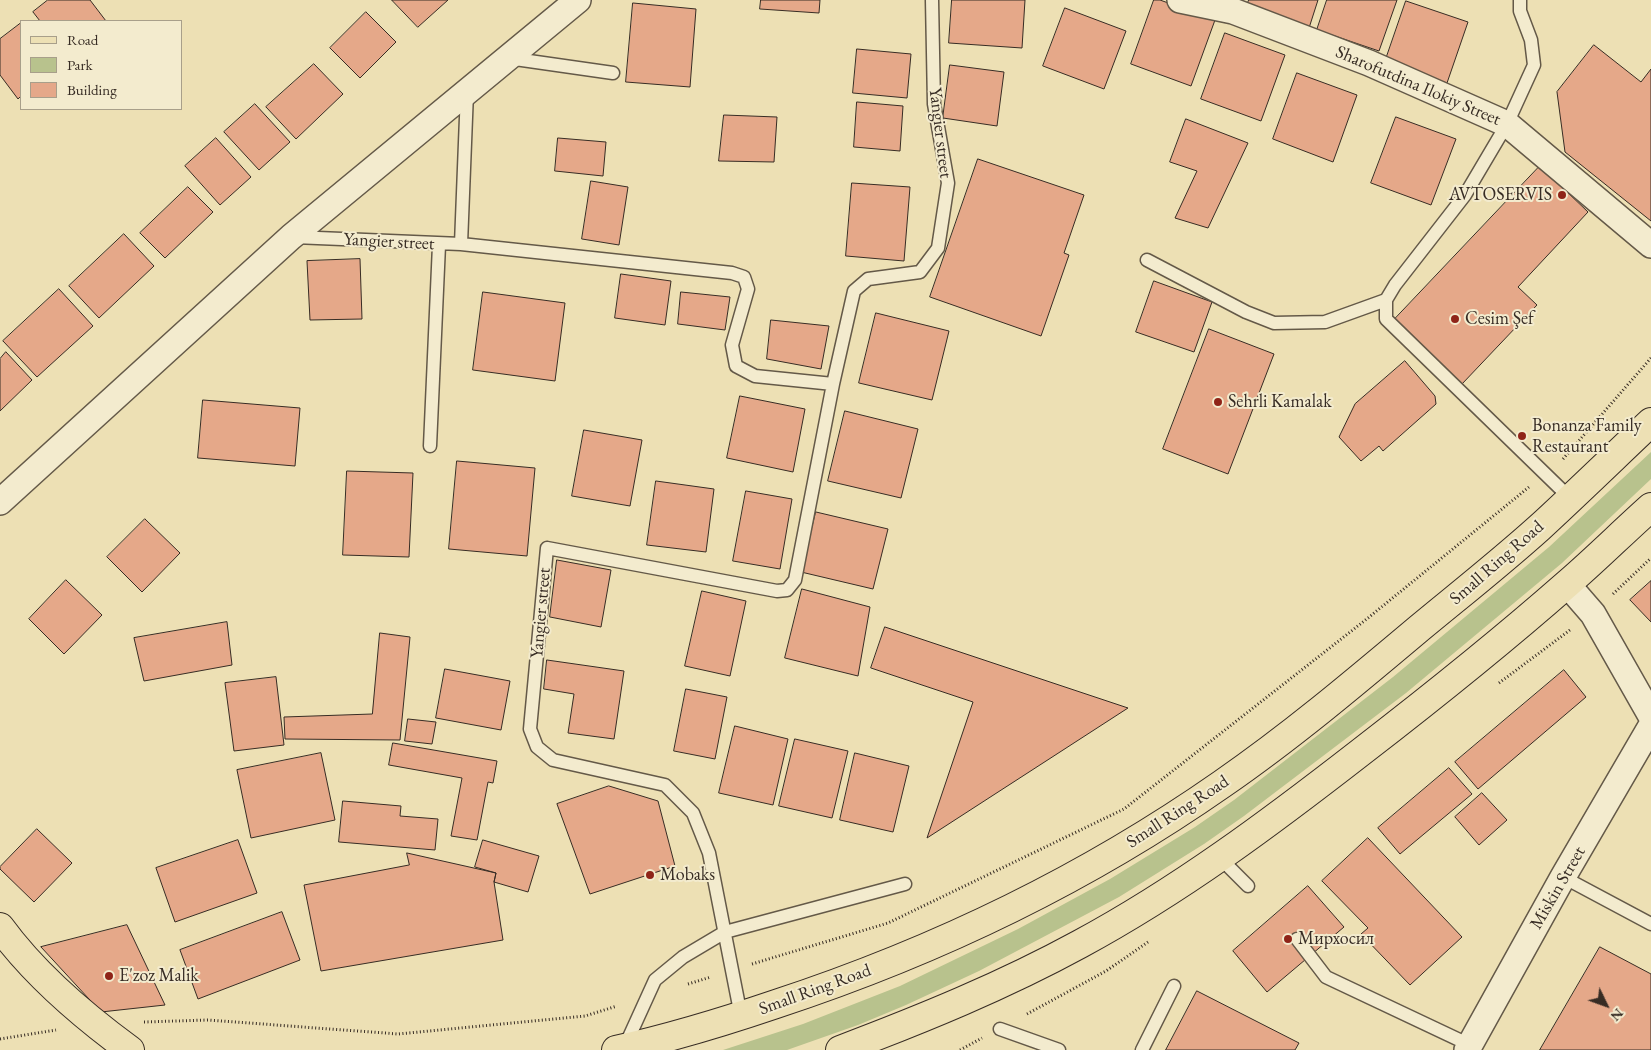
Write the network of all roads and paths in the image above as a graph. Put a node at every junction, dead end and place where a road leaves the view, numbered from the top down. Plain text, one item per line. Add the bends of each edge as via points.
1 (578, 0) edge
2 (932, 0) edge
3 (1180, 0) edge
4 (1520, 0) edge
5 (1235, 6) edge
6 (508, 58) junction
7 (613, 73) dead end
8 (467, 92) junction
9 (1507, 124) junction
10 (290, 237) junction
11 (439, 244) junction
12 (461, 244) junction
13 (1651, 246) edge
14 (1147, 260) dead end
15 (1386, 300) junction
16 (1651, 358) edge
17 (833, 384) junction
18 (1651, 422) edge
19 (430, 446) dead end
20 (1546, 473) junction
21 (1570, 498) junction
22 (0, 502) edge
23 (1651, 507) edge
24 (1567, 584) junction
25 (1651, 716) edge
26 (1651, 726) edge
27 (1220, 858) junction
28 (1563, 877) junction
29 (905, 884) dead end
30 (1248, 886) dead end
31 (1651, 924) edge
32 (0, 927) edge
33 (725, 932) junction
34 (1297, 939) dead end
35 (732, 970) junction
36 (686, 984) dead end
37 (1174, 986) dead end
38 (622, 1004) dead end
39 (741, 1016) junction
40 (141, 1022) dead end
41 (94, 1023) junction
42 (1000, 1028) dead end
43 (0, 1039) edge
44 (1468, 1047) edge
45 (620, 1049) edge
46 (130, 1050) edge
47 (840, 1050) edge
48 (1059, 1050) edge
49 (1142, 1050) edge

1 - 6 street
2 - 17 lane, Yangier street via 934,104 948,183 938,248 920,272 868,279 854,290
3 - 5 street, Sharofutdina Ilokiy Street
4 - 9 lane via 1534,65
5 - 9 street, Sharofutdina Ilokiy Street
6 - 7 lane
6 - 8 street
8 - 10 street
8 - 12 lane
9 - 13 street, Sharofutdina Ilokiy Street
9 - 15 lane via 1465,195
10 - 11 lane, Yangier street
10 - 22 street
11 - 12 lane, Yangier street
11 - 19 lane
12 - 17 lane, Yangier street via 732,273 744,277 748,289 732,345 736,366 755,376
14 - 15 lane via 1246,312 1274,323 1324,322
15 - 20 lane via 1386,320
16 - 20 path via 1562,460
17 - 33 lane, Yangier street via 795,580 786,590 777,591 547,548 530,729 537,747 553,760 665,784 693,813 709,853
18 - 21 main road, Small Ring Road
20 - 21 lane
20 - 35 path via 1368,618 1124,809 888,923
21 - 39 main road, Small Ring Road via 1537,530 1303,724 1160,825 1046,890 948,937 823,989
23 - 24 main road
24 - 25 street via 1593,614
24 - 27 main road via 1415,710
26 - 28 street, Miskin Street
27 - 30 lane
27 - 47 main road via 1125,918 1040,964 953,1006
28 - 31 lane
28 - 44 street, Miskin Street
29 - 33 lane
32 - 41 main road via 47,980
33 - 35 lane, Yangier street
33 - 45 lane via 683,957 655,980
34 - 44 lane via 1326,977
35 - 36 path
35 - 39 lane, Yangier street
37 - 49 lane
38 - 40 path via 585,1016 398,1034 208,1020
39 - 45 main road, Small Ring Road
41 - 43 path
41 - 46 main road
42 - 48 lane

